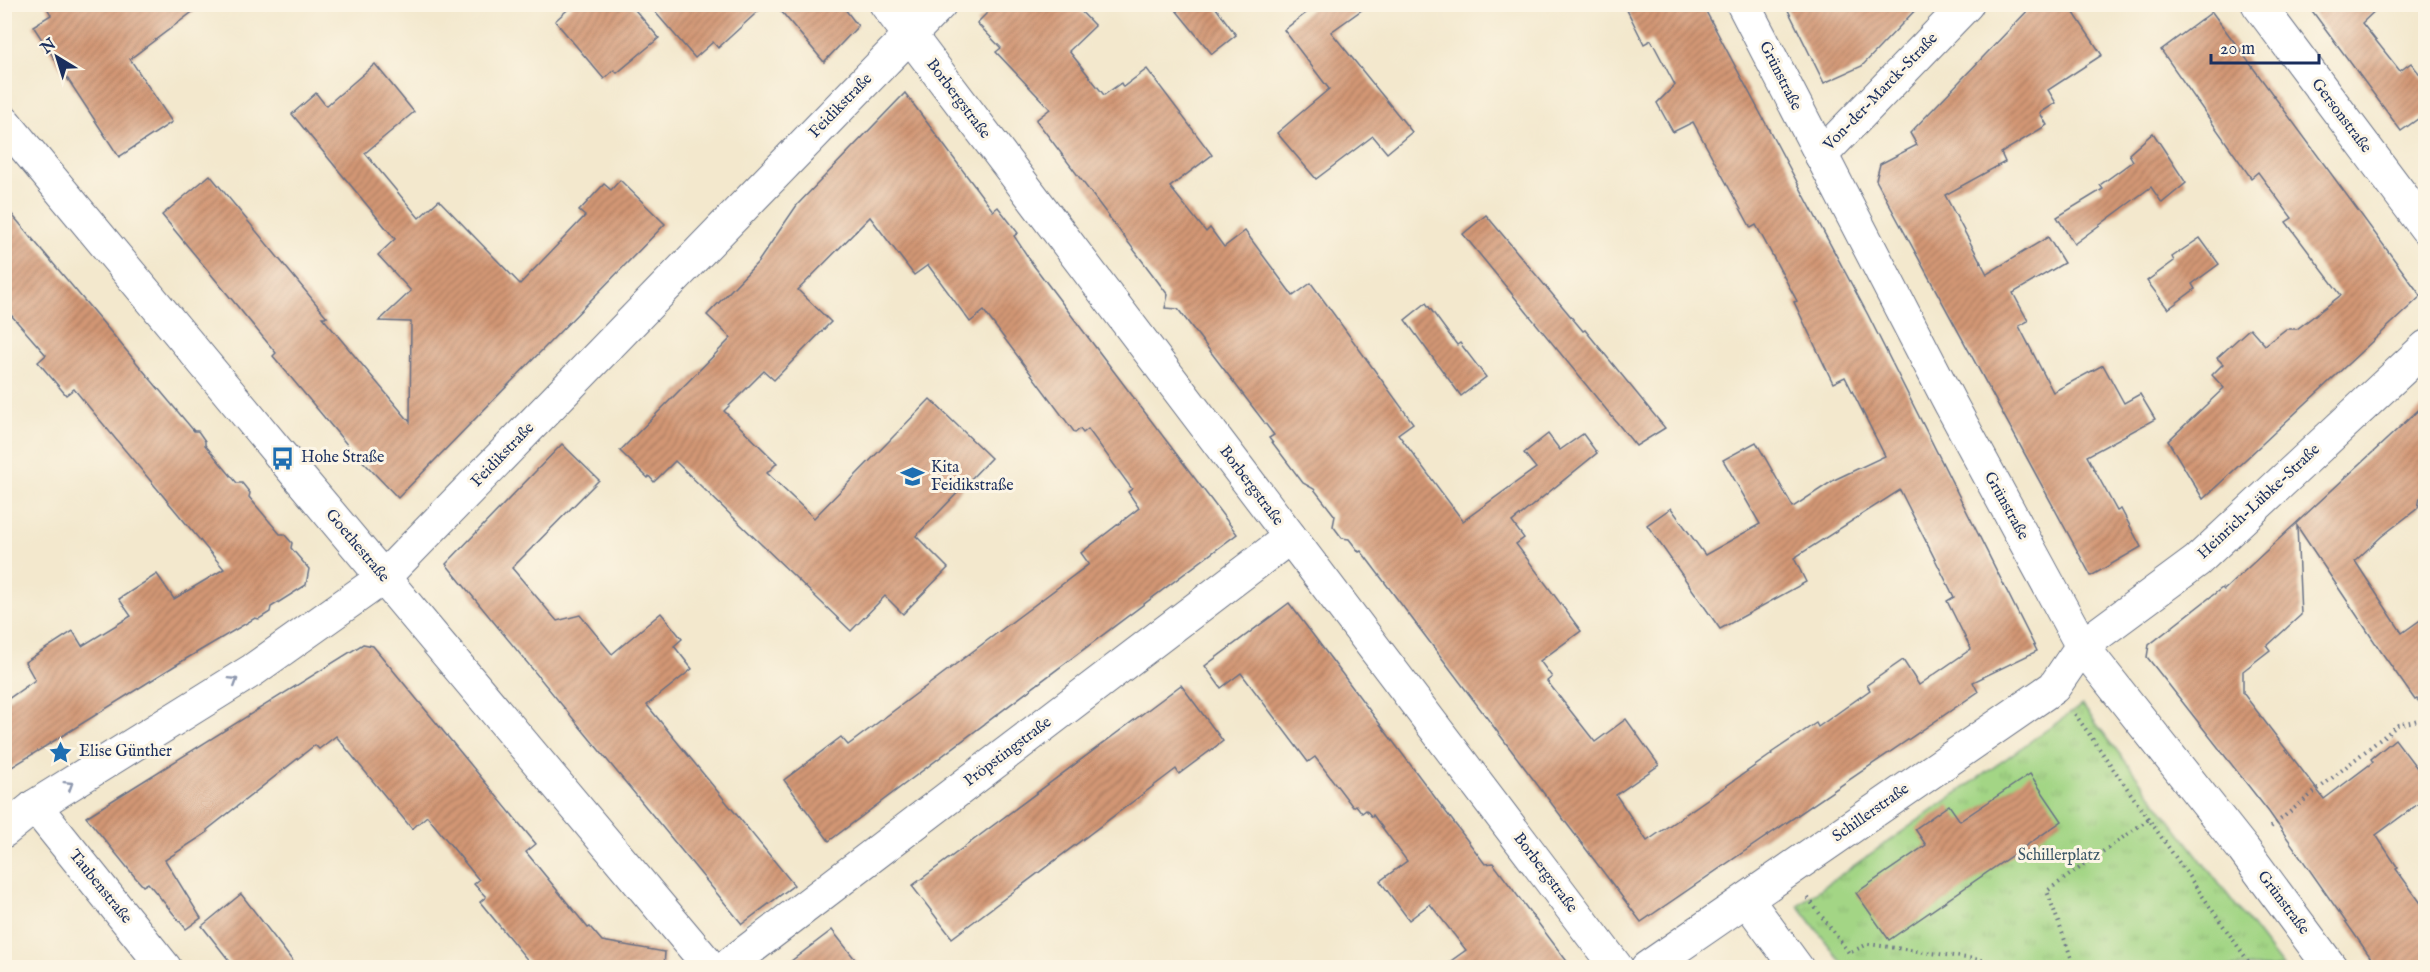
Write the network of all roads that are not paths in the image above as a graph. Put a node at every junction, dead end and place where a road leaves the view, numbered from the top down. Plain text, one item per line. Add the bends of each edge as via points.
1 (886, 4) edge
2 (940, 4) edge
3 (1743, 4) edge
4 (1967, 4) edge
5 (2258, 4) edge
6 (910, 36) junction
7 (4, 122) edge
8 (1821, 155) junction
9 (2426, 228) edge
10 (2426, 347) edge
11 (1290, 537) junction
12 (384, 577) junction
13 (2082, 646) junction
14 (35, 806) junction
15 (4, 831) edge
16 (1747, 900) junction
17 (165, 968) edge
18 (711, 968) edge
19 (726, 968) edge
20 (1617, 968) edge
21 (1647, 968) edge
22 (1797, 968) edge
23 (2331, 968) edge

1 - 6 street, Borbergstraße
2 - 6 street, Feidikstraße
3 - 8 street, Grünstraße
4 - 8 street, Von-der-Marck-Straße
5 - 9 street, Gersonstraße
6 - 11 street, Borbergstraße
6 - 12 street, Feidikstraße
7 - 12 street, Goethestraße
8 - 13 street, Grünstraße
10 - 13 street, Heinrich-Lübke-Straße via 2197,561
11 - 19 street, Pröpstingstraße
11 - 20 street, Borbergstraße
14 -> 12 street, Feidikstraße via 253,670
12 - 18 street, Goethestraße
13 - 16 street, Schillerstraße via 2054,687
13 - 23 street, Grünstraße via 2243,849
14 - 15 street, Feidikstraße
14 - 17 street, Taubenstraße
16 - 21 street, Schillerstraße
16 - 22 street

